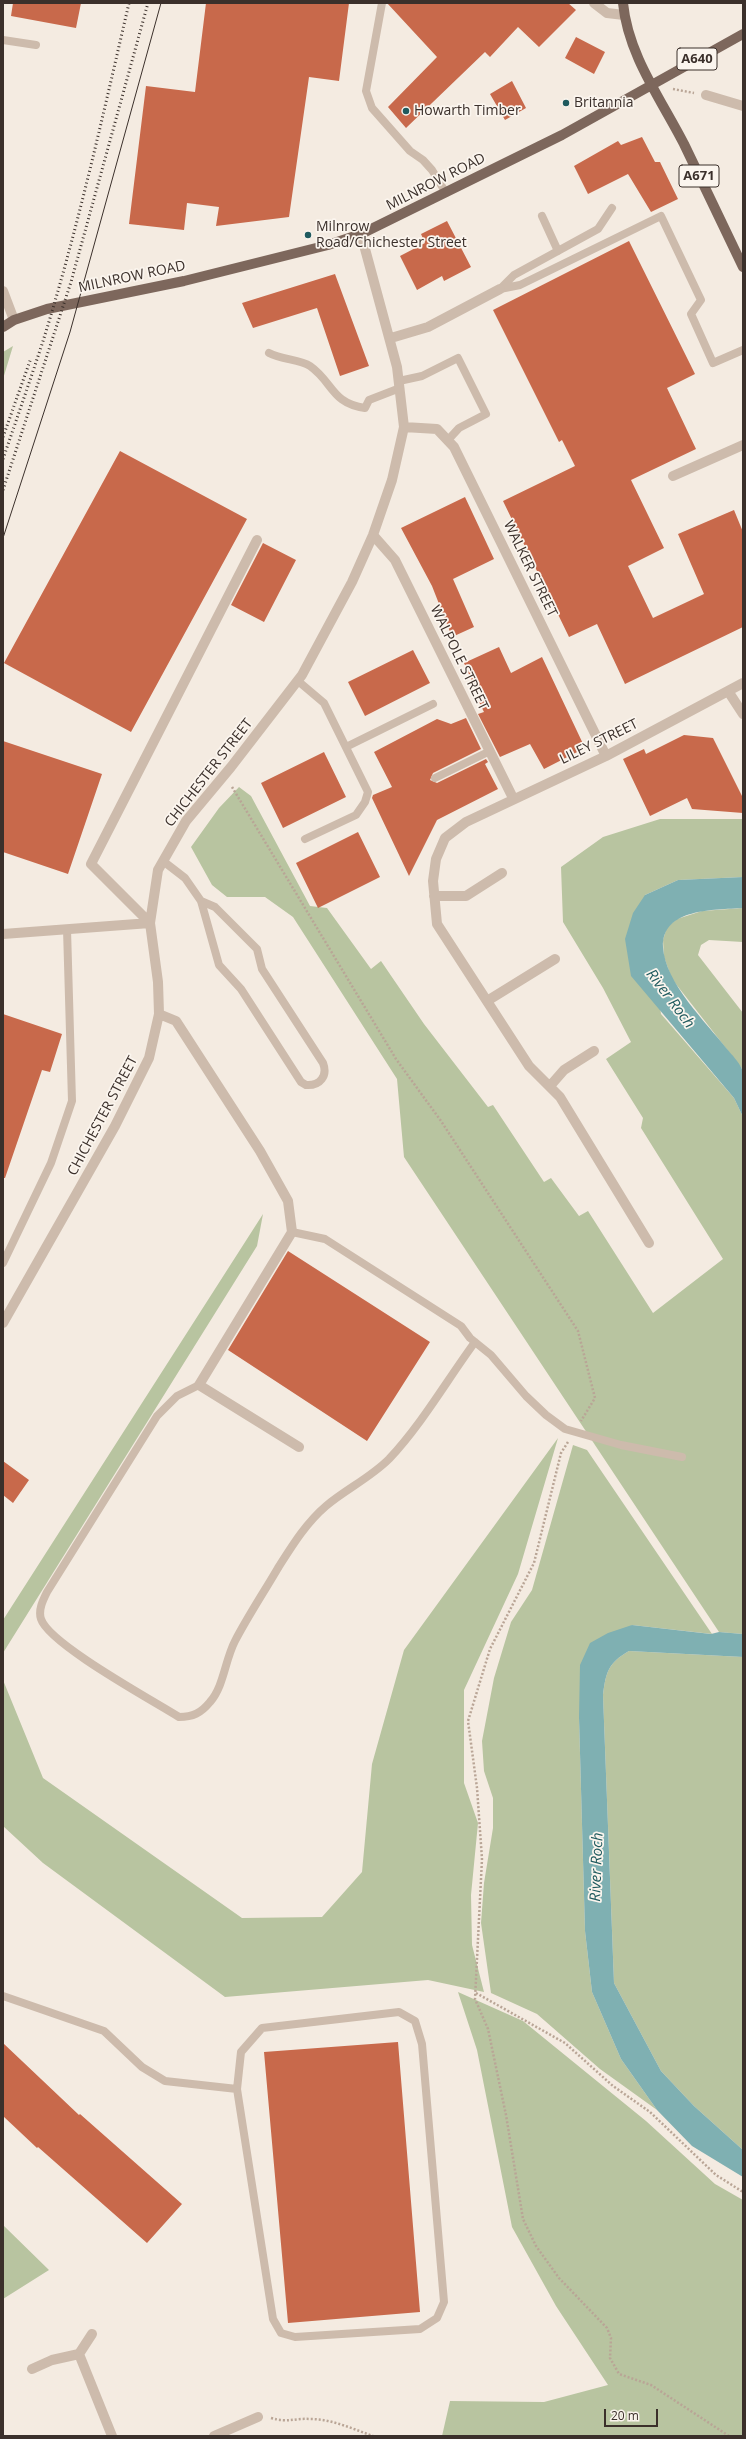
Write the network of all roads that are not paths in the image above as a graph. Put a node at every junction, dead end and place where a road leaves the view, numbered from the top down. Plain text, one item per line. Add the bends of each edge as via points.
1 (382, 3) edge
2 (594, 3) edge
3 (623, 3) edge
4 (624, 14) junction
5 (743, 34) edge
6 (3, 40) edge
7 (36, 45) dead end
8 (652, 85) junction
9 (706, 95) road end
10 (743, 106) edge
11 (446, 193) junction
12 (612, 208) dead end
13 (542, 216) dead end
14 (361, 234) junction
15 (558, 251) junction
16 (743, 267) edge
17 (500, 289) junction
18 (3, 292) edge
19 (14, 320) junction
20 (3, 327) edge
21 (391, 338) junction
22 (743, 350) edge
23 (269, 353) dead end
24 (399, 385) junction
25 (404, 427) junction
26 (448, 440) junction
27 (743, 446) edge
28 (673, 476) dead end
29 (373, 535) junction
30 (257, 540) dead end
31 (298, 681) junction
32 (743, 683) edge
33 (728, 691) junction
34 (434, 704) dead end
35 (743, 714) edge
36 (346, 747) junction
37 (490, 751) junction
38 (606, 756) junction
39 (435, 778) dead end
40 (513, 798) junction
41 (304, 839) dead end
42 (163, 861) junction
43 (502, 873) dead end
44 (434, 896) junction
45 (201, 901) junction
46 (150, 923) junction
47 (67, 929) junction
48 (3, 934) edge
49 (555, 959) dead end
50 (487, 1001) junction
51 (159, 1014) junction
52 (594, 1052) dead end
53 (550, 1086) junction
54 (292, 1232) junction
55 (649, 1243) dead end
56 (3, 1263) edge
57 (3, 1323) edge
58 (475, 1342) junction
59 (199, 1385) junction
60 (299, 1447) dead end
61 (682, 1457) dead end
62 (3, 1996) edge
63 (236, 2089) junction
64 (92, 2334) dead end
65 (79, 2354) junction
66 (32, 2369) dead end
67 (258, 2417) road end
68 (112, 2436) edge
69 (214, 2436) edge

1 - 11 lane via 366,92 372,108 410,151 432,170
2 - 4 street via 608,13
3 - 4 main road, A671
4 - 8 main road, A671 via 632,42
5 - 8 main road, MILNROW ROAD / A640
6 - 7 lane
8 - 11 main road, MILNROW ROAD / A640 via 562,135
8 - 16 main road, A671 via 684,143
9 - 10 street
11 - 14 main road, MILNROW ROAD / A640
12 - 15 lane via 598,229
13 - 15 lane
14 - 19 main road, MILNROW ROAD / A640 via 258,263 48,309
14 - 21 street, CHICHESTER STREET
15 - 17 lane via 514,275
17 - 21 street via 428,327
17 - 22 lane via 520,285 661,216 701,300 691,314 713,363
18 - 19 street
19 - 20 main road, MILNROW ROAD / A640
21 - 24 street, CHICHESTER STREET
23 - 24 lane via 310,366 331,390 355,406 365,408 369,400
24 - 25 street, CHICHESTER STREET
24 - 26 lane via 458,358 486,414 459,428
25 - 26 street, WALKER STREET via 437,429
25 - 29 street, CHICHESTER STREET via 392,480
26 - 38 street, WALKER STREET via 454,447
27 - 28 street
29 - 31 street, CHICHESTER STREET via 352,582
29 - 37 street, WALPOLE STREET via 395,560
30 - 46 street via 91,864
31 - 36 lane via 324,703
31 - 42 street, CHICHESTER STREET via 186,821
32 - 33 street, LILEY STREET
33 - 35 street
33 - 38 street, LILEY STREET
34 - 36 lane
36 - 41 lane via 368,792 365,802 356,815
37 - 39 lane
37 - 40 street, WALPOLE STREET
38 - 40 street, LILEY STREET
40 - 44 street, LILEY STREET via 466,822 444,838 436,859
42 - 45 lane via 185,878
42 - 46 street, CHICHESTER STREET via 158,870
43 - 44 street via 466,896
44 - 50 street, LILEY STREET via 437,924
45 - 45 lane via 215,907 257,949 262,969 326,1069 324,1076 317,1083 306,1085 301,1082 241,989 219,965
46 - 47 street
46 - 51 street, CHICHESTER STREET via 158,982
47 - 48 street
47 - 56 lane via 72,1101 51,1163
49 - 50 street
50 - 53 street, LILEY STREET via 529,1066
51 - 54 street via 176,1021 260,1151 288,1201
51 - 57 street, CHICHESTER STREET via 149,1058 116,1126
52 - 53 street via 564,1070
53 - 55 street, LILEY STREET via 560,1097
54 - 58 lane via 325,1239 460,1326
54 - 59 street
58 - 59 lane via 410,1434 389,1459 370,1476 326,1506 310,1522 291,1547 234,1642 220,1685 211,1701 192,1717 179,1717 69,1648 44,1624 40,1607 157,1416 177,1396
58 - 61 lane via 491,1354 526,1396 565,1429 621,1445
59 - 60 street
62 - 63 lane via 104,2031 142,2067 165,2081
63 - 63 lane via 274,2320 282,2333 295,2337 420,2329 437,2318 444,2302 422,2044 416,2021 399,2012 262,2028 241,2052
64 - 65 street
65 - 66 street via 52,2360
65 - 68 street
67 - 69 street

